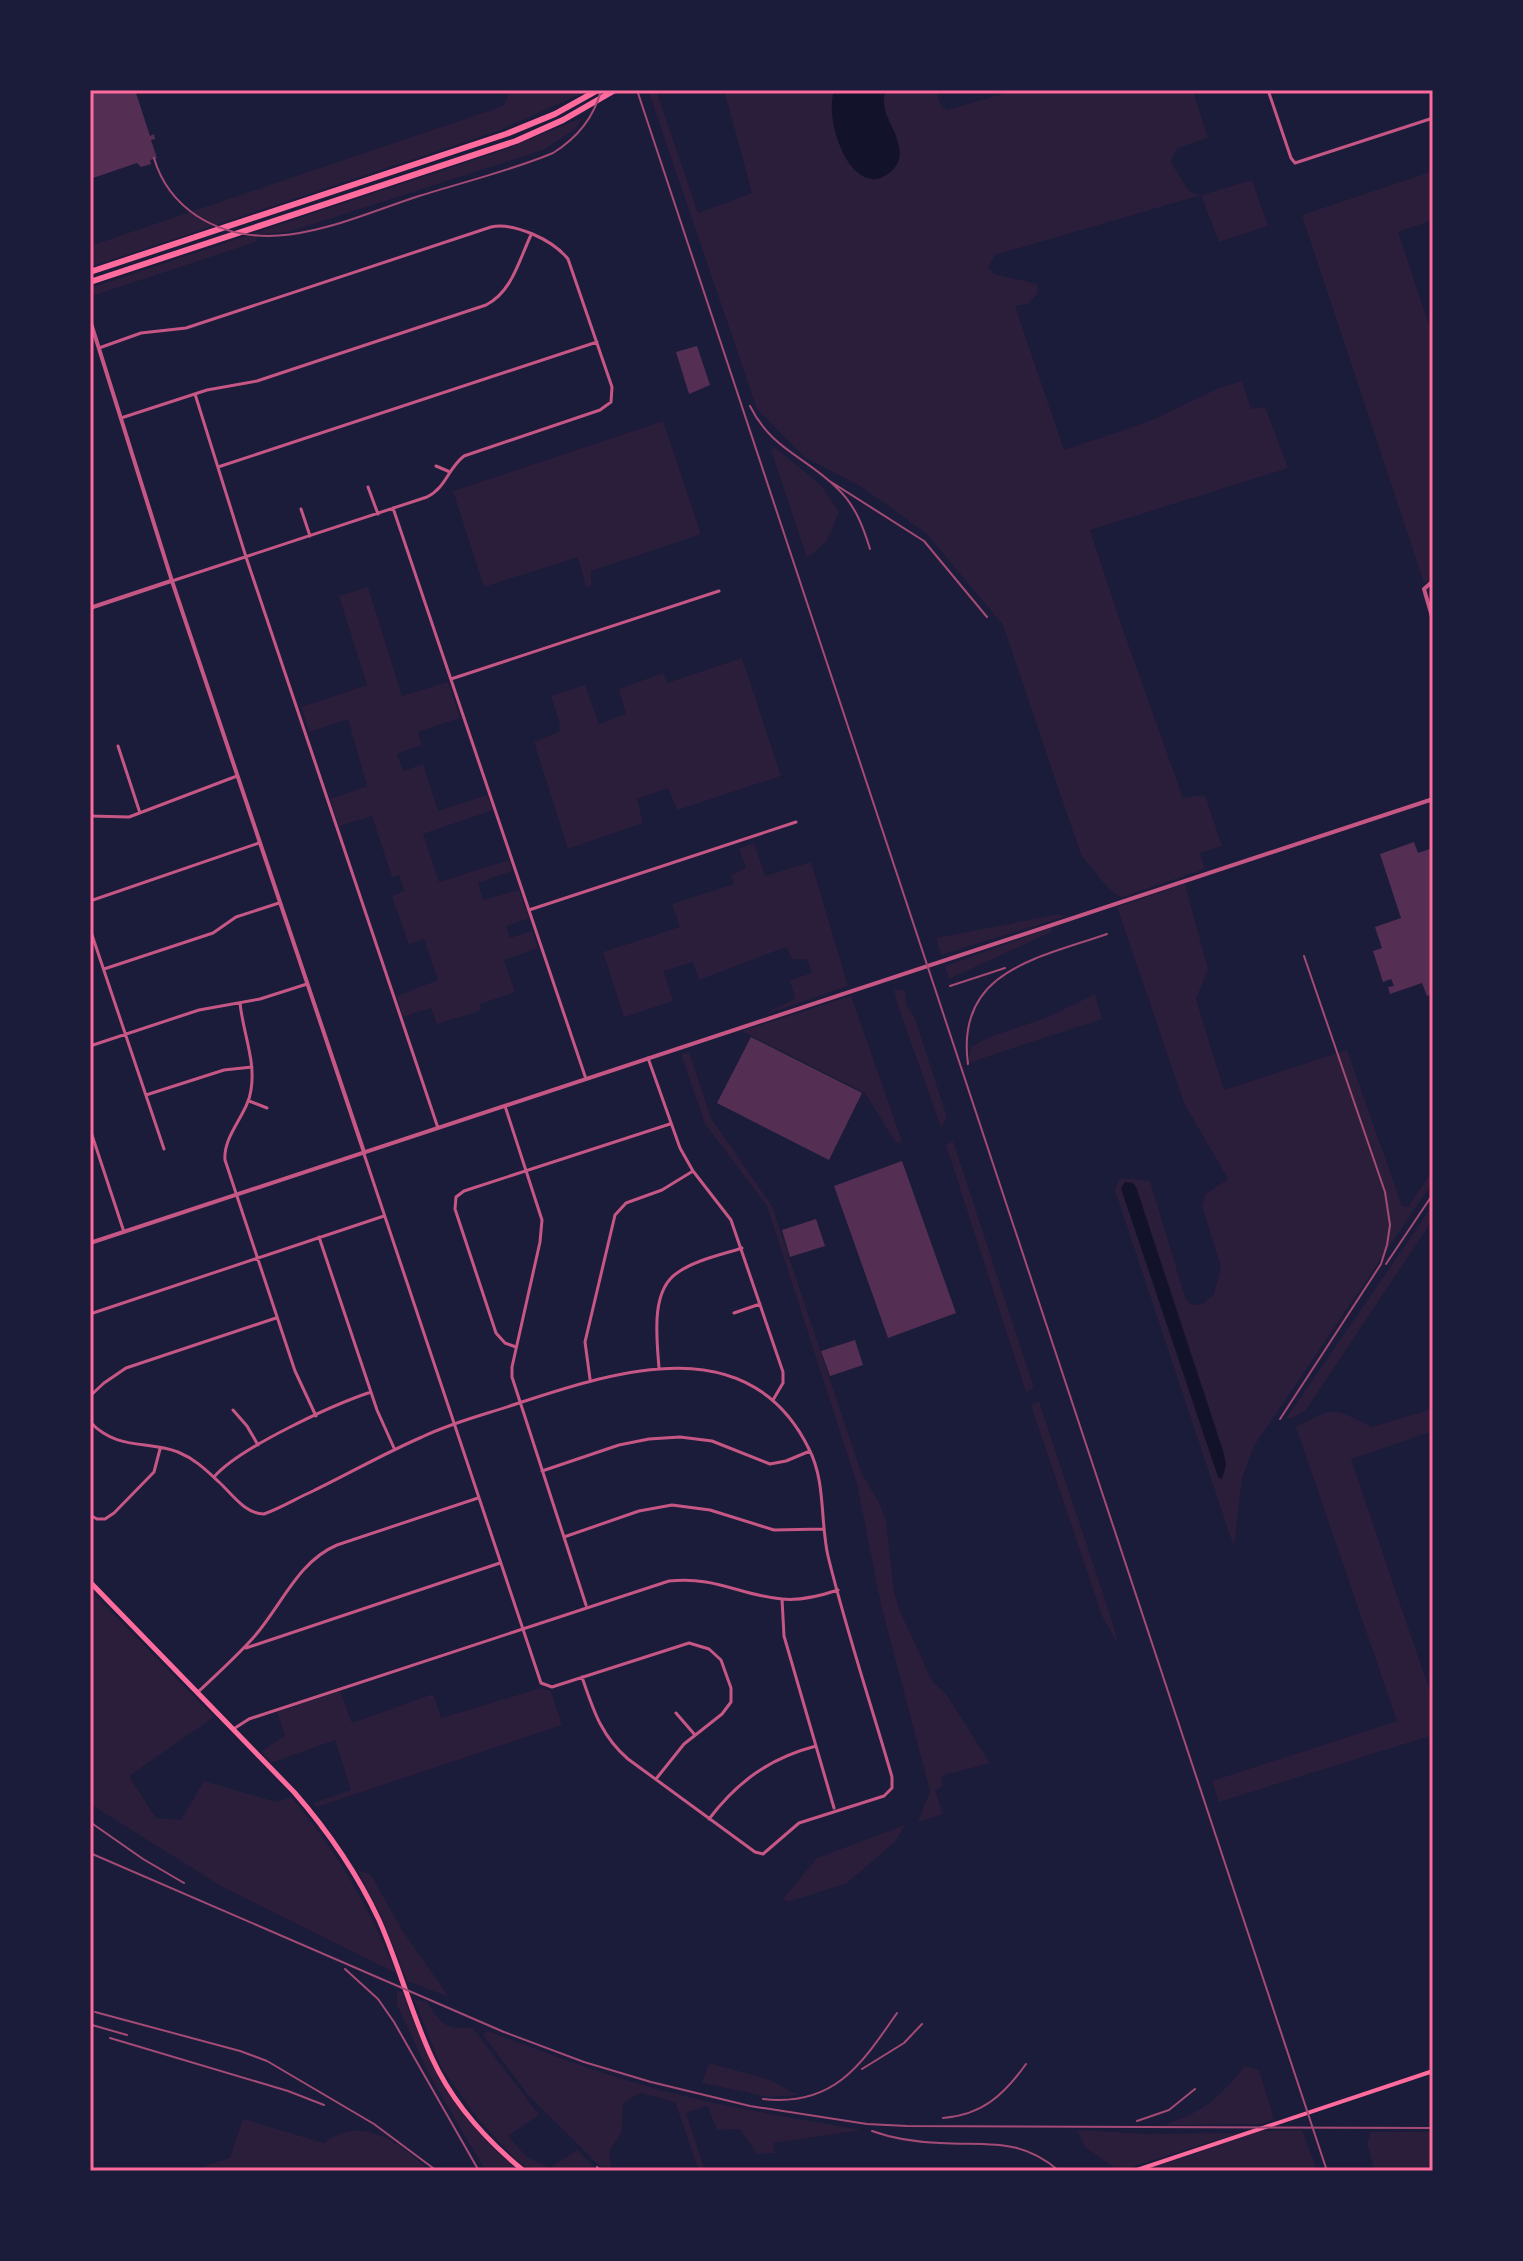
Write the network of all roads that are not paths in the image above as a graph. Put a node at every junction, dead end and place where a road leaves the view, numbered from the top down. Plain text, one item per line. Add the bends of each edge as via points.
1 (598, 90) edge
2 (615, 90) edge
3 (1268, 90) edge
4 (1433, 118) edge
5 (531, 235) junction
6 (92, 272) edge
7 (93, 282) edge
8 (90, 320) edge
9 (597, 342) junction
10 (99, 348) junction
11 (195, 394) junction
12 (121, 418) junction
13 (436, 466) dead end
14 (218, 467) junction
15 (450, 472) junction
16 (368, 487) dead end
17 (393, 508) junction
18 (301, 509) dead end
19 (378, 514) junction
20 (311, 537) junction
21 (246, 557) junction
22 (172, 581) junction
23 (1433, 581) edge
24 (719, 591) dead end
25 (90, 608) edge
26 (1433, 620) edge
27 (451, 679) junction
28 (118, 746) dead end
29 (237, 776) junction
30 (1433, 799) edge
31 (140, 813) junction
32 (90, 816) edge
33 (796, 822) dead end
34 (259, 843) junction
35 (90, 901) edge
36 (280, 903) junction
37 (529, 910) junction
38 (90, 929) edge
39 (104, 969) junction
40 (307, 984) junction
41 (240, 1003) junction
42 (125, 1034) junction
43 (90, 1046) edge
44 (648, 1058) junction
45 (252, 1067) junction
46 (586, 1079) junction
47 (146, 1095) junction
48 (249, 1101) junction
49 (505, 1106) junction
50 (267, 1108) dead end
51 (670, 1124) junction
52 (438, 1128) junction
53 (90, 1129) edge
54 (164, 1149) dead end
55 (364, 1152) junction
56 (99, 1160) junction
57 (90, 1163) edge
58 (527, 1171) junction
59 (693, 1171) junction
60 (236, 1194) junction
61 (384, 1216) junction
62 (124, 1232) junction
63 (319, 1237) junction
64 (90, 1243) edge
65 (742, 1248) junction
66 (258, 1258) junction
67 (760, 1304) junction
68 (734, 1313) dead end
69 (90, 1314) edge
70 (277, 1317) junction
71 (517, 1347) junction
72 (659, 1368) junction
73 (590, 1379) junction
74 (371, 1392) junction
75 (90, 1396) edge
76 (773, 1400) junction
77 (519, 1403) junction
78 (233, 1410) dead end
79 (316, 1416) junction
80 (90, 1422) edge
81 (454, 1425) junction
82 (258, 1445) junction
83 (160, 1448) junction
84 (395, 1450) junction
85 (810, 1450) junction
86 (542, 1471) junction
87 (214, 1477) junction
88 (478, 1498) junction
89 (90, 1515) edge
90 (824, 1529) junction
91 (564, 1537) junction
92 (500, 1563) junction
93 (90, 1582) edge
94 (838, 1590) junction
95 (782, 1599) junction
96 (586, 1607) junction
97 (522, 1628) junction
98 (243, 1649) junction
99 (582, 1677) junction
100 (197, 1692) junction
101 (676, 1713) dead end
102 (233, 1729) junction
103 (695, 1735) junction
104 (816, 1746) junction
105 (656, 1779) junction
106 (834, 1810) junction
107 (709, 1819) junction
108 (1433, 2071) edge
109 (597, 2167) dead end
110 (524, 2171) edge
111 (601, 2171) edge
112 (1134, 2171) edge

1 - 6 highway via 495,138
2 - 7 highway via 516,141
3 - 4 street via 1295,163
5 - 9 street via 568,259
5 - 10 street via 509,226 491,227 186,328 141,333
5 - 11 street via 499,299 257,381
8 - 10 street
9 - 14 street
9 - 15 street via 612,387 611,402 471,453
10 - 12 street
11 - 12 street
11 - 14 street
12 - 22 street
13 - 15 street
14 - 21 street
15 - 17 street via 434,494
16 - 19 street
17 - 19 street
17 - 27 street
18 - 20 street
19 - 20 street
20 - 21 street
21 - 22 street
21 - 52 street
22 - 25 street
22 - 29 street
23 - 26 street via 1424,594
24 - 27 street
27 - 37 street
28 - 31 street
29 - 31 street
29 - 34 street
30 - 44 street
31 - 32 street
33 - 37 street
34 - 35 street
34 - 36 street
36 - 39 street via 236,917 213,933
36 - 40 street
37 - 46 street
38 - 39 street
39 - 42 street
40 - 41 street
40 - 55 street
41 - 42 street
41 - 45 street
42 - 43 street
42 - 47 street
44 - 46 street
44 - 51 street
45 - 47 street via 224,1070
45 - 48 street
46 - 49 street
47 - 54 street
48 - 50 street
48 - 60 street via 225,1149
49 - 52 street
49 - 58 street
51 - 58 street
51 - 59 street
52 - 55 street
53 - 56 street
55 - 60 street
55 - 61 street
56 - 57 street
56 - 62 street
58 - 71 street via 541,1232
58 - 71 street via 464,1191 454,1200 496,1333
59 - 65 street via 723,1208
59 - 73 street via 626,1203 615,1215 585,1342
60 - 62 street
60 - 66 street
61 - 63 street
61 - 81 street
62 - 64 street
63 - 66 street
63 - 74 street
65 - 67 street
65 - 72 street via 671,1278 661,1299
66 - 69 street
66 - 70 street
67 - 68 street
67 - 76 street via 783,1372
70 - 75 street via 126,1368
70 - 79 street
71 - 77 street via 512,1372
72 - 73 street
72 - 76 street via 719,1372
73 - 77 street
74 - 79 street
74 - 84 street
76 - 85 street
77 - 81 street
77 - 86 street
78 - 82 street
79 - 82 street
80 - 83 street via 112,1439
81 - 84 street
81 - 88 street
82 - 87 street
83 - 87 street via 190,1458
83 - 89 street via 154,1472 114,1513 105,1519
84 - 87 street via 258,1514 247,1510
85 - 86 street via 770,1464 712,1441 664,1437 619,1445
85 - 90 street
86 - 91 street
88 - 92 street
88 - 98 street via 318,1554
90 - 91 street via 774,1530 710,1510 672,1505
90 - 94 street
91 - 96 street
92 - 97 street
92 - 98 street
93 - 100 main road
94 - 95 street
94 - 106 street via 892,1788 884,1796
95 - 96 street via 708,1580 682,1579
95 - 104 street via 784,1636
96 - 97 street
97 - 99 street via 543,1685
97 - 102 street via 242,1721
98 - 100 street
99 - 103 street via 689,1643 713,1652 727,1674 729,1706
99 - 105 street via 607,1738
100 - 102 main road
101 - 103 street
102 - 110 main road via 309,1808 338,1847 372,1905 430,2055 450,2091 483,2133
103 - 105 street
104 - 106 street
104 - 107 street via 753,1773
105 - 107 street
106 - 107 street via 799,1823 763,1854
108 - 112 main road
109 - 111 lane

